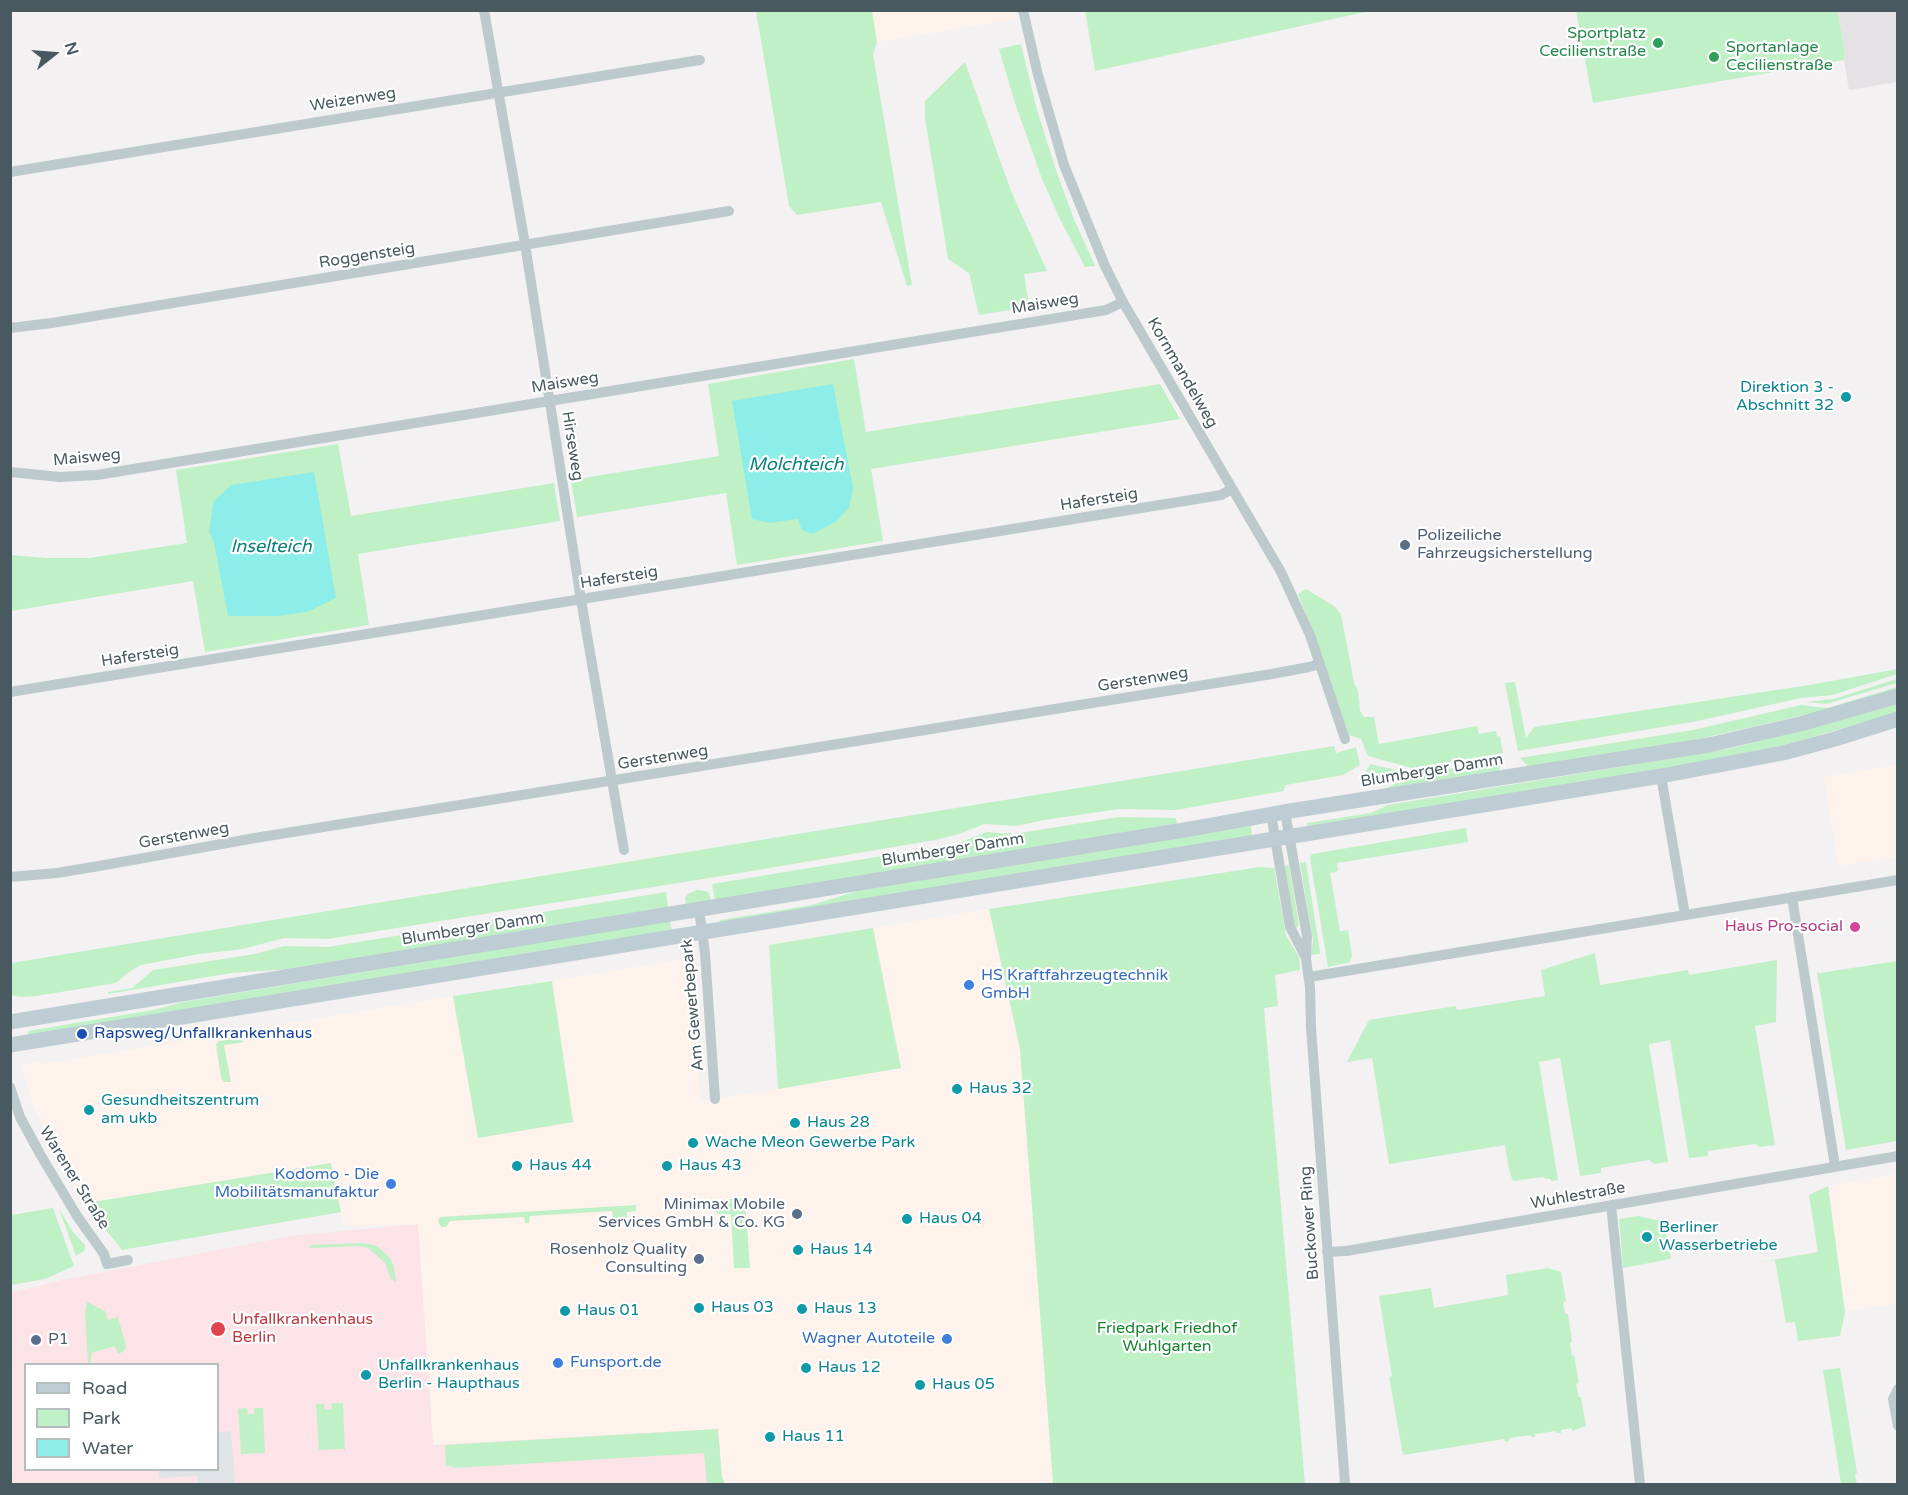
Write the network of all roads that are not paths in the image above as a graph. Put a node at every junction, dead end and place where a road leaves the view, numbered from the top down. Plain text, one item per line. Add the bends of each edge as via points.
1 (484, 10) edge
2 (1023, 10) edge
3 (700, 60) dead end
4 (497, 92) junction
5 (10, 172) edge
6 (729, 211) dead end
7 (525, 244) junction
8 (1123, 302) junction
9 (10, 328) edge
10 (549, 401) junction
11 (10, 472) edge
12 (1232, 489) junction
13 (581, 600) junction
14 (1320, 663) junction
15 (10, 692) edge
16 (1898, 696) edge
17 (1898, 719) edge
18 (1345, 739) dead end
19 (1661, 776) junction
20 (612, 781) junction
21 (1278, 813) junction
22 (1282, 837) junction
23 (624, 850) dead end
24 (10, 877) edge
25 (1898, 880) edge
26 (1792, 897) junction
27 (699, 910) junction
28 (1685, 915) junction
29 (703, 933) junction
30 (1309, 977) junction
31 (10, 1023) edge
32 (10, 1045) edge
33 (10, 1087) edge
34 (715, 1099) dead end
35 (1898, 1156) edge
36 (1835, 1166) junction
37 (1611, 1205) junction
38 (1327, 1252) junction
39 (128, 1260) dead end
40 (1898, 1389) edge
41 (1898, 1426) edge
42 (1345, 1485) edge
43 (1640, 1485) edge

1 - 4 street, Hirseweg
2 - 8 street, Kornmandelweg via 1064,165
3 - 4 street, Weizenweg
4 - 5 street, Weizenweg
4 - 7 street, Hirseweg
6 - 7 street, Roggensteig
7 - 9 street, Roggensteig
7 - 10 street, Hirseweg
8 - 10 street, Maisweg via 1106,310
8 - 12 street, Kornmandelweg
10 - 11 street, Maisweg via 97,475 60,477
10 - 13 street, Hirseweg
12 - 13 street, Hafersteig via 1221,495
12 - 14 street, Kornmandelweg via 1281,572
13 - 15 street, Hafersteig
13 - 20 street, Hirseweg
14 - 18 street, Kornmandelweg
14 - 20 street, Gerstenweg via 1310,668
16 - 21 main road, Blumberger Damm via 1709,745
17 - 19 main road via 1783,753
19 - 22 main road
19 - 28 street
20 - 23 street, Hirseweg
20 - 24 street, Gerstenweg via 76,870
21 - 22 street, Buckower Ring
21 - 27 main road, Blumberger Damm
22 - 29 main road
22 - 30 street, Buckower Ring via 1290,927 1306,958
25 - 26 street
26 - 28 street
26 - 36 street
27 - 29 street, Am Gewerbepark
27 - 31 main road, Blumberger Damm
28 - 30 street
29 - 32 main road
29 - 34 street, Am Gewerbepark
30 - 38 street, Buckower Ring
33 - 39 street, Warener Straße via 20,1117 40,1154 108,1263
35 - 36 street, Wuhlestraße
36 - 37 street, Wuhlestraße
37 - 38 street, Wuhlestraße
37 - 43 street
38 - 42 street, Buckower Ring
40 - 41 street via 1893,1400

